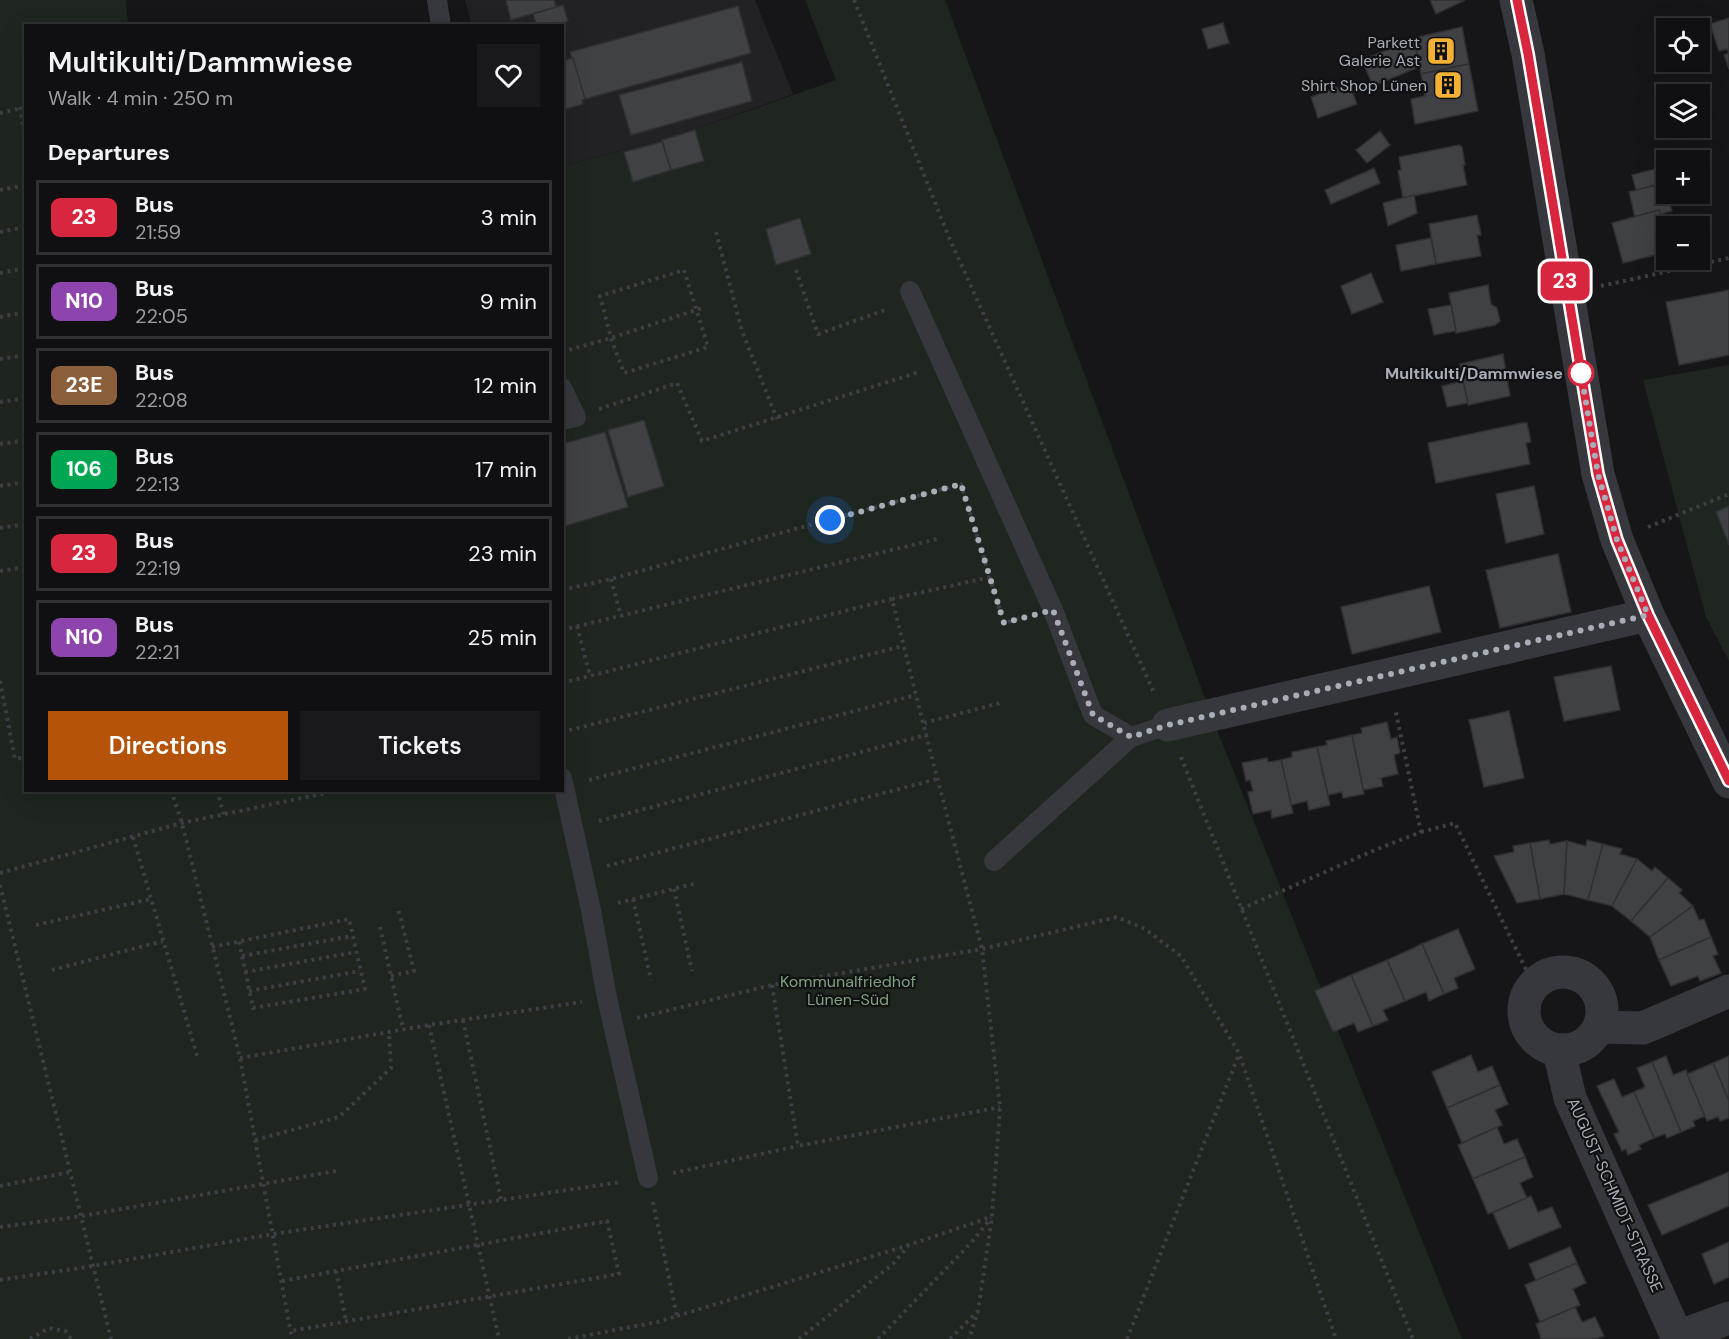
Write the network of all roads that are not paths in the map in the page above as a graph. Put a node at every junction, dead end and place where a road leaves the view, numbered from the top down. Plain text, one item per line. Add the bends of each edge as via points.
1 (437, 0) edge
2 (1516, 0) edge
3 (441, 24) edge
4 (910, 291) dead end
5 (564, 397) edge
6 (569, 419) edge
7 (1648, 615) junction
8 (1168, 725) joint
9 (1131, 737) junction
10 (1729, 782) edge
11 (564, 787) edge
12 (993, 861) dead end
13 (1729, 991) edge
14 (1599, 1027) junction
15 (1559, 1051) junction
16 (648, 1178) road end
17 (1729, 1318) edge
18 (1678, 1338) edge

1 - 3 lane
2 - 7 street via 1598,474 1617,540
4 - 9 lane via 1053,610 1093,715
5 - 6 lane
7 - 8 street
7 - 10 street
8 - 9 lane
9 - 12 lane
11 - 16 lane
13 - 14 street via 1643,1028
14 - 15 street via 1583,1046
14 - 15 street via 1599,996 1590,983 1577,974 1562,971 1546,975 1533,984 1524,999 1523,1017 1542,1046
15 - 18 street, AUGUST-SCHMIDT-STRASSE via 1570,1098
17 - 18 street, AUGUST-SCHMIDT-STRASSE

